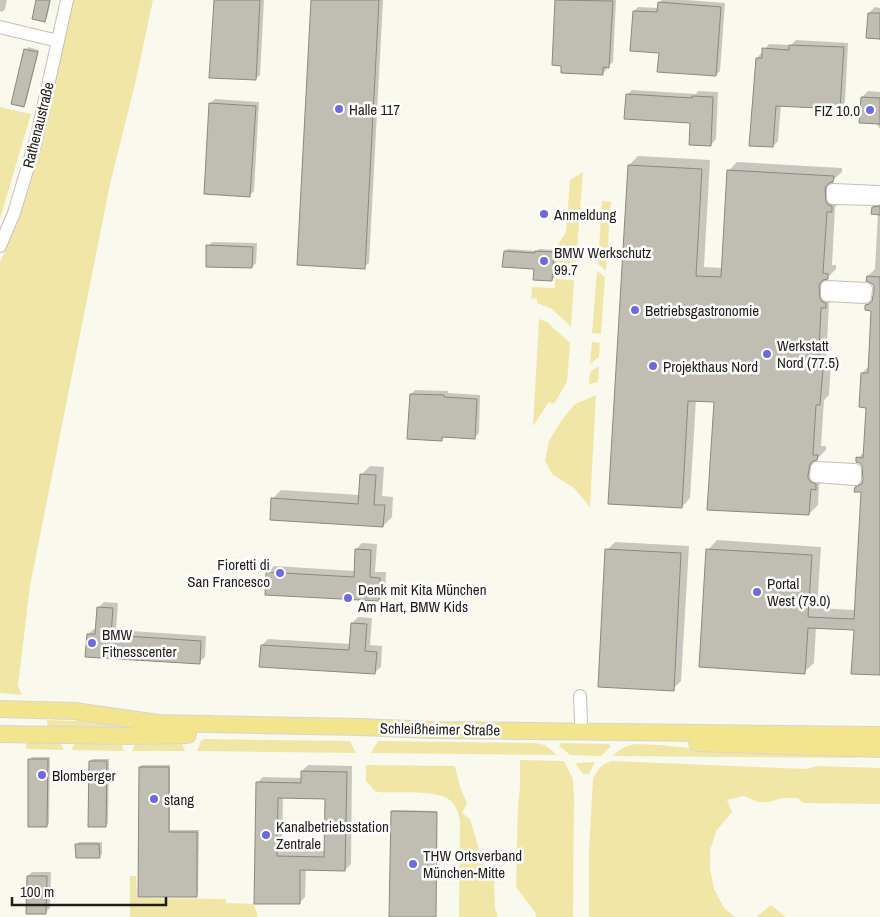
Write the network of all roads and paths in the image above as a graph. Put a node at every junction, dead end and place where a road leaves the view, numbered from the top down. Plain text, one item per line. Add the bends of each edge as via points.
1 (67, 0) edge
2 (0, 27) edge
3 (58, 42) junction
4 (0, 246) edge
5 (580, 696) dead end
6 (0, 709) edge
7 (581, 722) dead end
8 (0, 734) edge
9 (880, 734) edge
10 (880, 749) edge

1 - 3 street, Rathenaustraße
2 - 3 street
3 - 4 street, Rathenaustraße via 24,185
5 - 7 street
6 - 9 main road, Schleißheimer Straße via 74,711 188,725
8 - 10 main road, Schleißheimer Straße via 370,736

